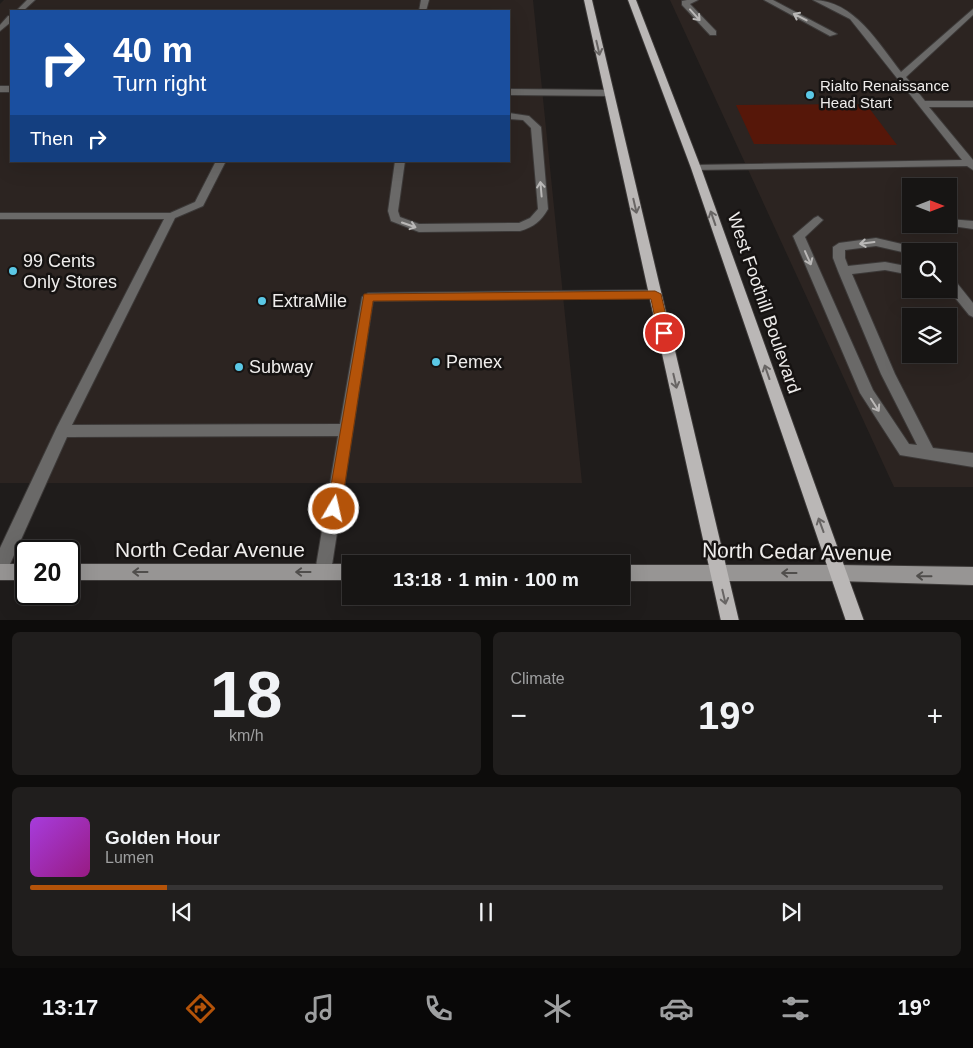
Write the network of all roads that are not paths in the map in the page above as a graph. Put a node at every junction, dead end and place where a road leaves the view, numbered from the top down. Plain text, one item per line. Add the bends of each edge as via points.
1 (31, 0) edge
2 (588, 0) edge
3 (632, 0) edge
4 (694, 0) edge
5 (768, 0) edge
6 (817, 0) edge
7 (20, 10) edge
8 (973, 11) edge
9 (10, 19) edge
10 (0, 29) edge
11 (713, 33) dead end
12 (833, 34) dead end
13 (901, 77) junction
14 (510, 92) edge
15 (609, 93) junction
16 (923, 104) junction
17 (973, 104) edge
18 (510, 116) edge
19 (220, 162) edge
20 (400, 162) edge
21 (971, 165) edge
22 (696, 168) junction
23 (0, 216) edge
24 (171, 216) junction
25 (818, 220) dead end
26 (958, 224) edge
27 (973, 225) edge
28 (902, 248) edge
29 (902, 269) edge
30 (844, 271) junction
31 (957, 291) edge
32 (655, 294) junction
33 (973, 312) edge
34 (347, 430) junction
35 (62, 431) junction
36 (929, 454) junction
37 (973, 460) edge
38 (0, 567) edge
39 (0, 572) edge
40 (15, 572) edge
41 (80, 572) edge
42 (324, 572) junction
43 (342, 572) edge
44 (630, 573) edge
45 (719, 573) junction
46 (838, 573) junction
47 (973, 576) edge
48 (730, 620) edge
49 (855, 620) edge

1 - 7 lane
2 -> 15 main road
3 - 22 main road, West Foothill Boulevard
4 -> 11 lane via 685,3
12 -> 5 lane
6 - 13 lane via 853,17
8 - 13 lane
9 - 10 lane
13 - 16 lane
14 - 15 lane
15 -> 32 main road
16 - 17 lane
16 - 21 lane
20 -> 18 lane via 393,211 395,219 405,224 419,228 529,225 543,210 536,127 526,118
19 - 24 lane via 199,204
21 - 22 lane
46 -> 22 main road, West Foothill Boulevard
23 - 24 lane
24 - 35 lane
25 -> 36 lane via 799,236 867,393 904,450
26 - 27 lane
28 -> 30 lane via 876,242 839,247
29 - 30 lane via 885,266
30 - 36 lane via 888,374
31 - 33 lane
32 - 34 lane via 368,297
32 -> 45 main road
34 - 35 lane
34 - 42 lane
35 - 38 lane
36 - 37 lane
39 - 40 main road
42 -> 41 main road, North Cedar Avenue
42 - 43 main road, North Cedar Avenue
44 - 45 main road, North Cedar Avenue
46 -> 45 main road, North Cedar Avenue
45 -> 48 main road
47 -> 46 main road, North Cedar Avenue
46 - 49 main road, West Foothill Boulevard

